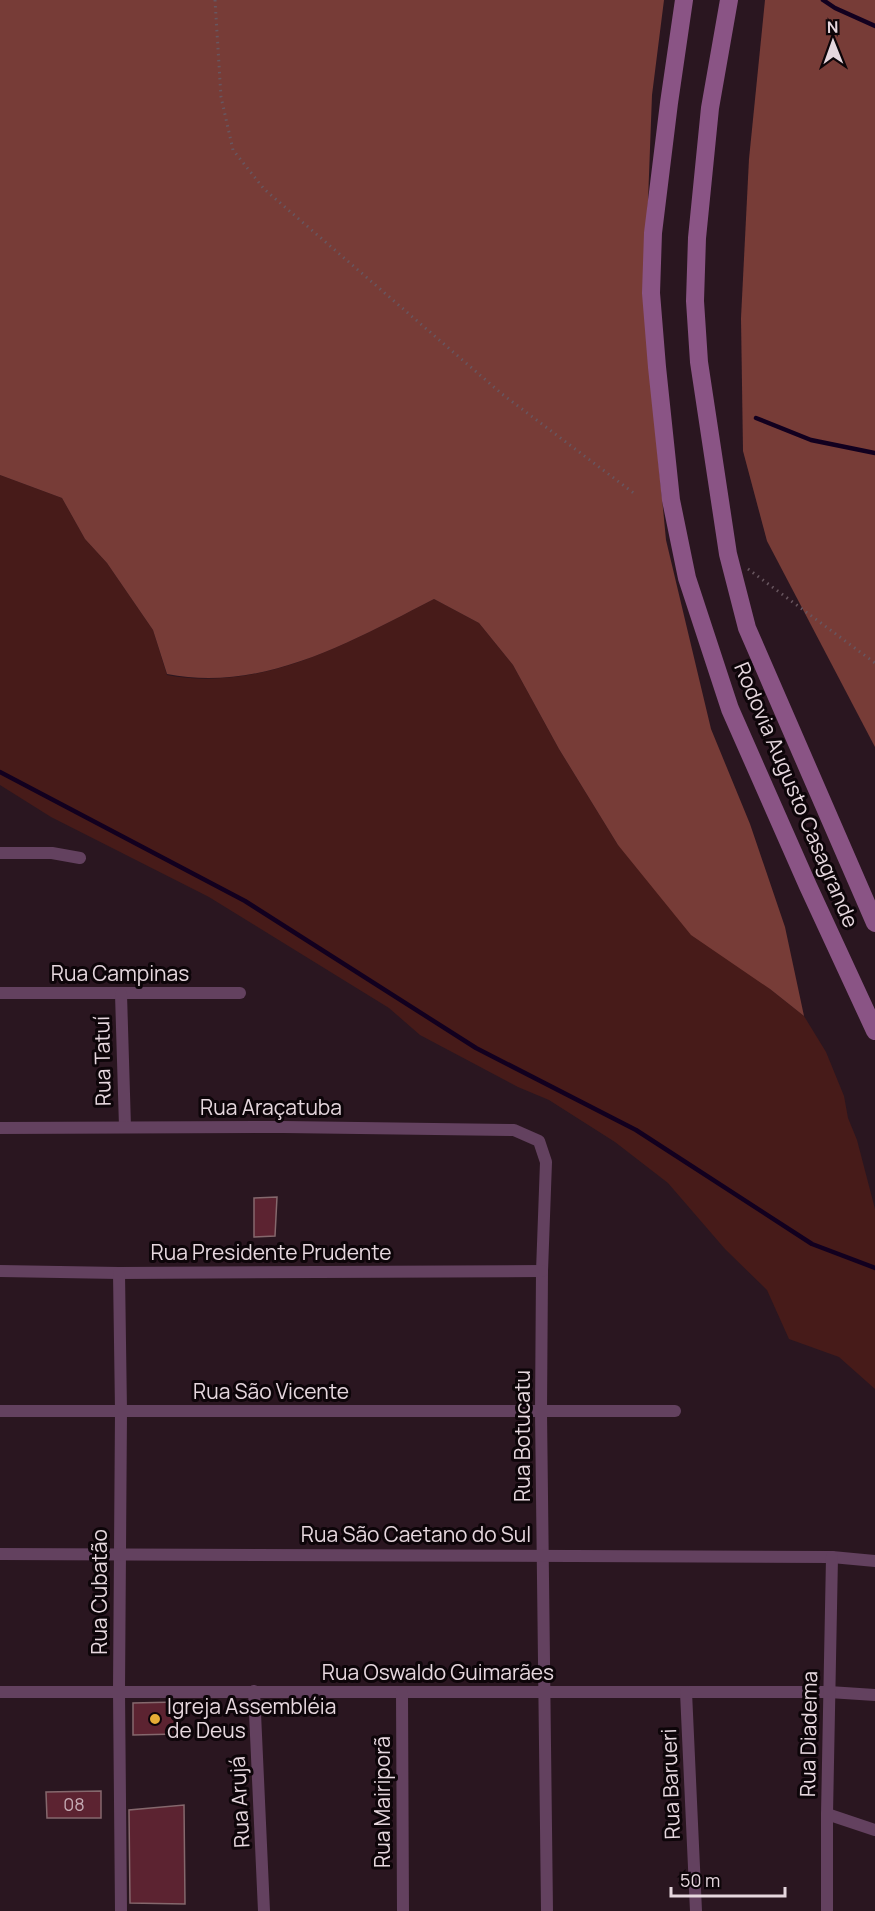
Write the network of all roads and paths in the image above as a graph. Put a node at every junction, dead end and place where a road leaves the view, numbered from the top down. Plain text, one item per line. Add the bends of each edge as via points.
1 (215, 0) edge
2 (684, 0) edge
3 (729, 0) edge
4 (634, 494) dead end
5 (728, 554) junction
6 (746, 565) dead end
7 (748, 576) dead end
8 (875, 663) edge
9 (0, 853) edge
10 (80, 858) dead end
11 (875, 923) edge
12 (0, 993) edge
13 (240, 993) dead end
14 (121, 994) junction
15 (875, 1031) edge
16 (124, 1126) junction
17 (0, 1128) edge
18 (539, 1141) joint
19 (0, 1271) edge
20 (542, 1271) junction
21 (119, 1273) junction
22 (0, 1411) edge
23 (121, 1411) junction
24 (675, 1411) dead end
25 (542, 1412) junction
26 (0, 1554) edge
27 (119, 1554) junction
28 (543, 1555) junction
29 (832, 1557) junction
30 (875, 1561) edge
31 (254, 1691) junction
32 (0, 1692) edge
33 (119, 1692) junction
34 (686, 1692) junction
35 (829, 1692) junction
36 (402, 1693) junction
37 (545, 1693) junction
38 (875, 1695) edge
39 (827, 1814) junction
40 (875, 1830) edge
41 (121, 1911) edge
42 (264, 1911) edge
43 (403, 1911) edge
44 (547, 1911) edge
45 (696, 1911) edge
46 (827, 1911) edge

1 - 4 path via 221,97 233,150 264,189 502,394
2 - 15 main road, Rodovia Augusto Casagrande via 653,233 651,292 671,500 687,578 730,709
3 - 5 main road via 710,108 695,301 699,362
5 - 8 path
5 - 11 main road via 747,628
6 - 7 path
9 - 10 street via 52,853
12 - 14 street, Rua Campinas
13 - 14 street, Rua Campinas
14 - 16 street, Rua Tatuí
16 - 17 street, Rua Araçatuba
16 - 18 street, Rua Araçatuba via 514,1130
18 - 20 street, Rua Botucatu via 546,1162
19 - 21 street, Rua Presidente Prudente
20 - 21 street, Rua Presidente Prudente
20 - 25 street, Rua Botucatu
21 - 23 street, Rua Cubatão
22 - 23 street, Rua São Vicente
23 - 25 street, Rua São Vicente
23 - 27 street, Rua Cubatão
24 - 25 street, Rua São Vicente
25 - 28 street, Rua Botucatu
26 - 27 street, Rua São Caetano do Sul
27 - 28 street, Rua São Caetano do Sul
27 - 33 street, Rua Cubatão
28 - 29 street, Rua São Caetano do Sul
28 - 37 street, Rua Botucatu
29 - 30 street, Rua São Caetano do Sul
29 - 35 street, Rua Diadema
31 - 33 street, Rua Oswaldo Guimarães
31 - 36 street, Rua Oswaldo Guimarães
31 - 42 street, Rua Arujá
32 - 33 street, Rua Oswaldo Guimarães
33 - 41 street, Rua Cubatão
34 - 35 street, Rua Oswaldo Guimarães
34 - 37 street, Rua Oswaldo Guimarães
34 - 45 street, Rua Barueri
35 - 38 street, Rua Oswaldo Guimarães
35 - 39 street, Rua Diadema
36 - 37 street, Rua Oswaldo Guimarães
36 - 43 street, Rua Mairiporã
37 - 44 street, Rua Botucatu
39 - 40 street
39 - 46 street, Rua Diadema

